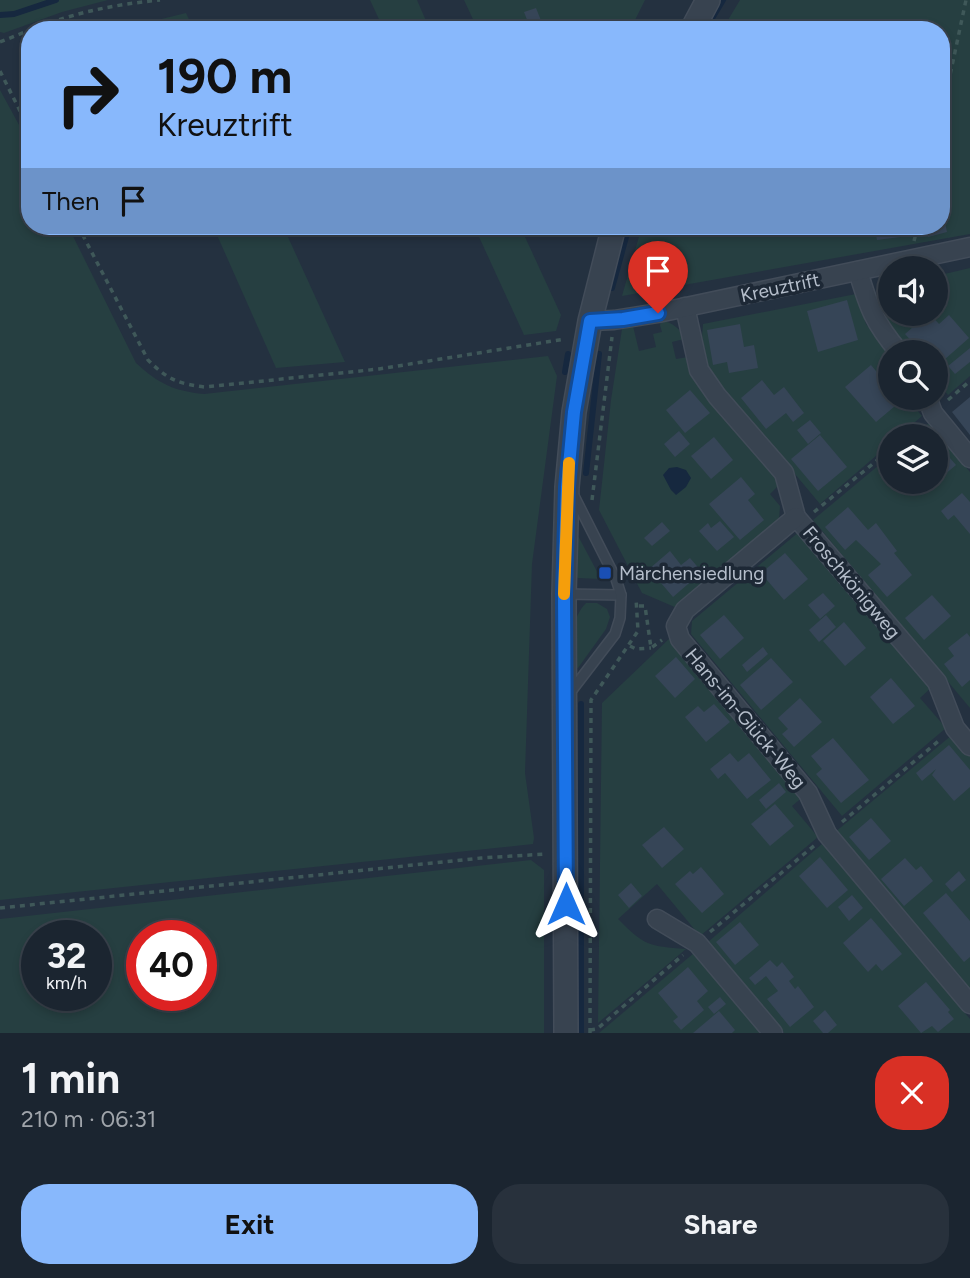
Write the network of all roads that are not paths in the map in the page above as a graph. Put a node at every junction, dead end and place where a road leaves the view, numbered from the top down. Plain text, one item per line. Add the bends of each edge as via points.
1 (708, 0) edge
2 (697, 21) edge
3 (612, 235) edge
4 (970, 247) edge
5 (858, 271) junction
6 (685, 307) junction
7 (589, 328) junction
8 (889, 340) edge
9 (932, 410) edge
10 (970, 458) edge
11 (567, 487) junction
12 (796, 517) junction
13 (564, 594) junction
14 (621, 595) junction
15 (564, 697) junction
16 (970, 746) edge
17 (657, 919) dead end
18 (970, 1004) edge
19 (566, 1033) edge
20 (773, 1033) edge

1 - 2 street
3 - 7 street
4 - 5 street, Kreuztrift
5 - 6 street, Kreuztrift
5 - 8 street via 869,309
6 - 7 street, Kreuztrift
6 - 12 street, Froschkönigweg via 699,370 784,473
7 - 11 street
9 - 10 street
11 - 13 street
11 - 14 lane
12 - 16 street, Froschkönigweg via 937,682 955,728
12 - 18 street, Hans-im-Glück-Weg via 685,610 676,626 680,639 808,793 827,834
13 - 14 lane
13 - 15 street
14 - 15 lane via 615,634
15 - 19 street
17 - 20 street via 697,943

